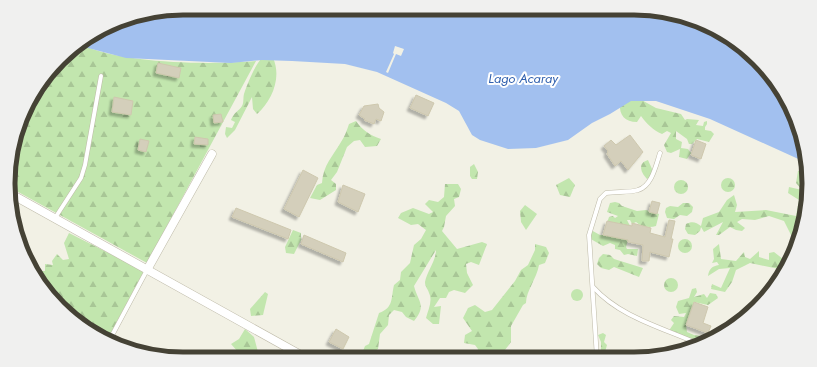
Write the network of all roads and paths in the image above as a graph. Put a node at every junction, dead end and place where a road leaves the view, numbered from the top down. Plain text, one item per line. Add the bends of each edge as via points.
1 (101, 76) dead end
2 (660, 153) dead end
3 (212, 154) dead end
4 (15, 196) edge
5 (55, 219) junction
6 (148, 270) junction
7 (593, 287) junction
8 (112, 336) edge
9 (692, 341) edge
10 (295, 352) edge
11 (597, 352) edge

1 - 5 lane via 81,178
2 - 7 lane via 655,171 643,188 637,191 606,193 600,199 589,235
3 - 6 street
4 - 5 street
5 - 6 street
6 - 8 lane
6 - 10 street
7 - 9 lane via 605,300 620,309
7 - 11 lane

